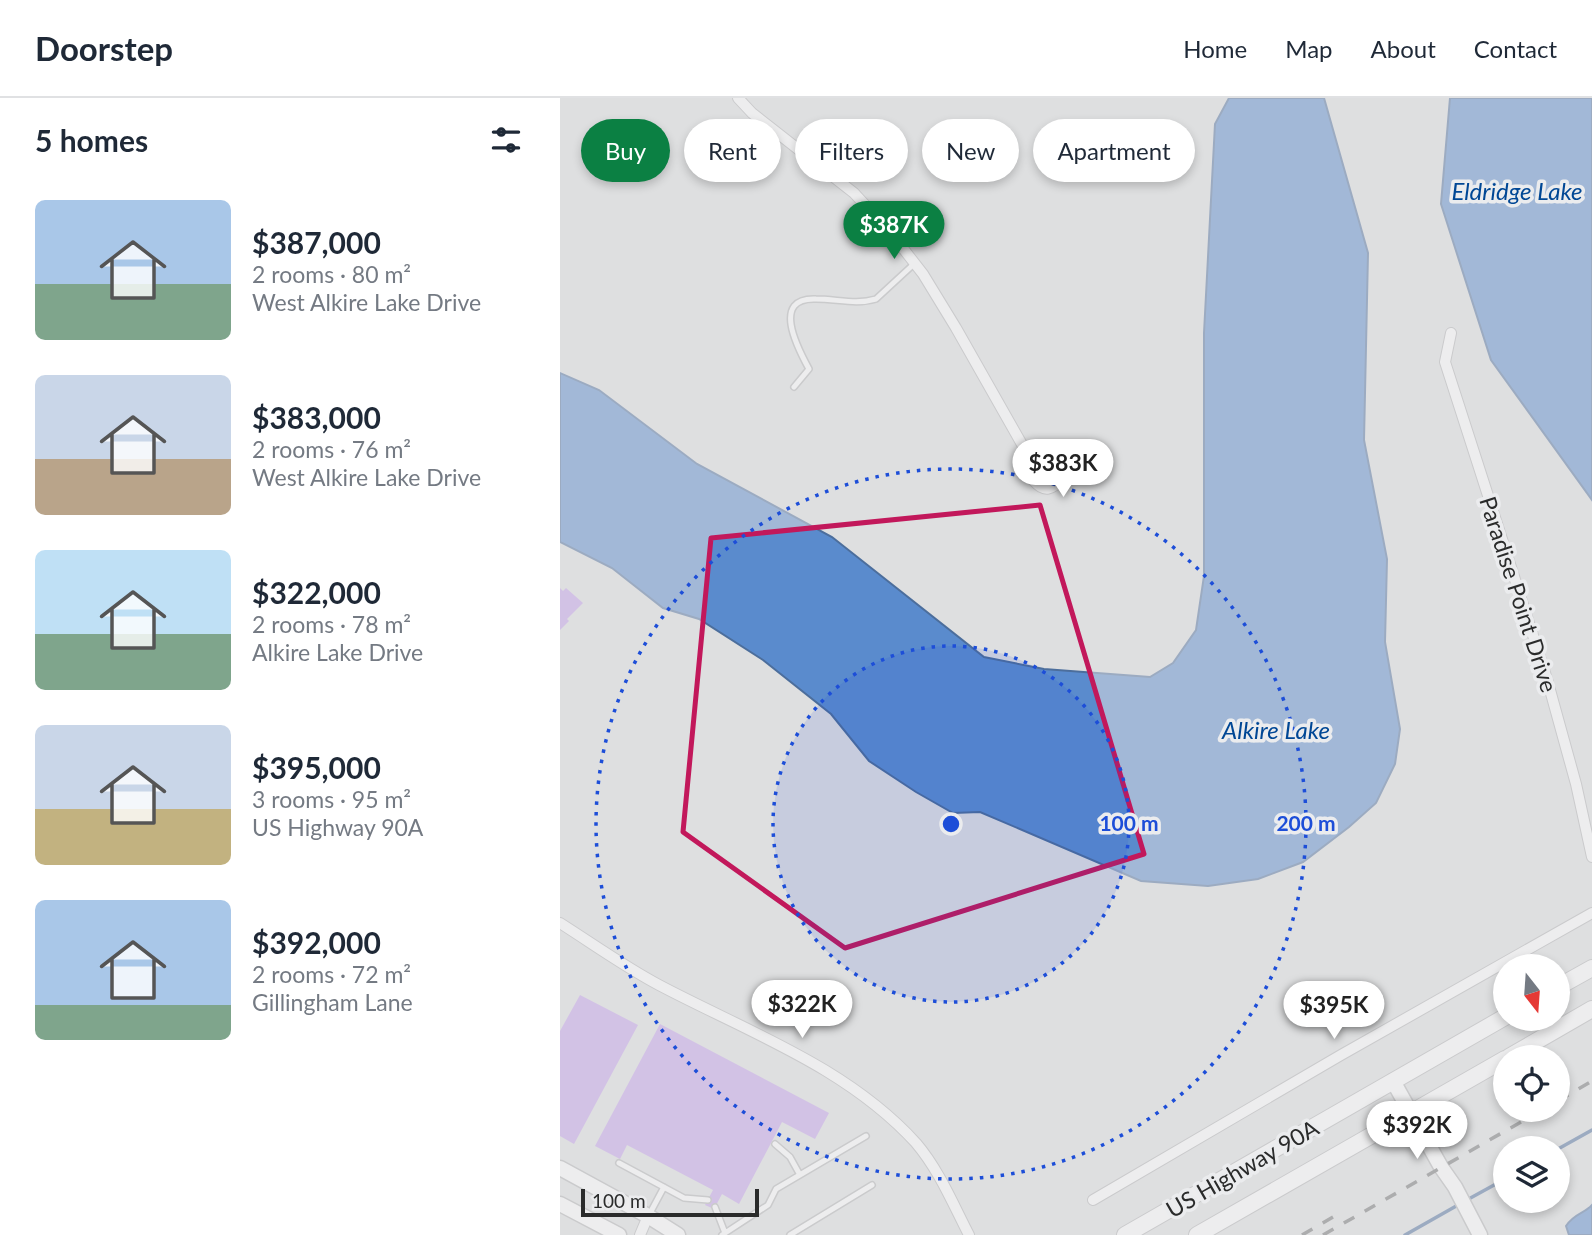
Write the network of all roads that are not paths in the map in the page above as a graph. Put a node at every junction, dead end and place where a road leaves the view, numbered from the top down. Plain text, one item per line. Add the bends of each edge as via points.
1 (738, 98) edge
2 (915, 264) junction
3 (1451, 333) dead end
4 (794, 387) dead end
5 (1024, 448) junction
6 (1592, 857) edge
7 (1592, 913) edge
8 (560, 923) edge
9 (1592, 968) edge
10 (1570, 980) edge
11 (1592, 1009) edge
12 (1493, 1024) edge
13 (1530, 1045) edge
14 (1493, 1066) edge
15 (1393, 1081) junction
16 (1410, 1114) junction
17 (866, 1136) dead end
18 (775, 1144) dead end
19 (619, 1163) dead end
20 (560, 1168) edge
21 (800, 1175) junction
22 (872, 1185) dead end
23 (664, 1187) junction
24 (708, 1200) dead end
25 (1093, 1200) dead end
26 (561, 1205) edge
27 (715, 1207) dead end
28 (648, 1216) junction
29 (1477, 1231) edge
30 (724, 1234) edge
31 (619, 1235) edge
32 (640, 1235) edge
33 (678, 1235) edge
34 (790, 1235) edge
35 (969, 1235) edge
36 (1125, 1235) edge
37 (1198, 1235) edge

1 - 2 street via 854,192
2 - 4 lane via 868,302 814,298 794,304 791,326 809,369
2 - 5 street
3 - 6 street, Paradise Point Drive via 1445,362 1547,679
5 - 5 street via 1031,478 1040,488 1056,486 1062,478 1054,464
7 - 25 street
8 - 35 street via 657,984 799,1055 866,1097 893,1120 935,1169
9 - 10 main road
11 - 13 main road, US Highway 90A
12 - 15 main road, US Highway 90A
14 - 16 main road, US Highway 90A
15 - 16 street
15 - 36 main road, US Highway 90A
16 - 29 street
16 - 37 main road, US Highway 90A
17 - 21 lane
18 - 21 lane via 790,1157
19 - 23 lane
20 - 28 street
21 - 30 lane via 776,1189 768,1205
22 - 34 lane
23 - 24 lane via 684,1198
23 - 28 lane
26 - 31 street
27 - 30 lane
28 - 32 street
28 - 33 street

